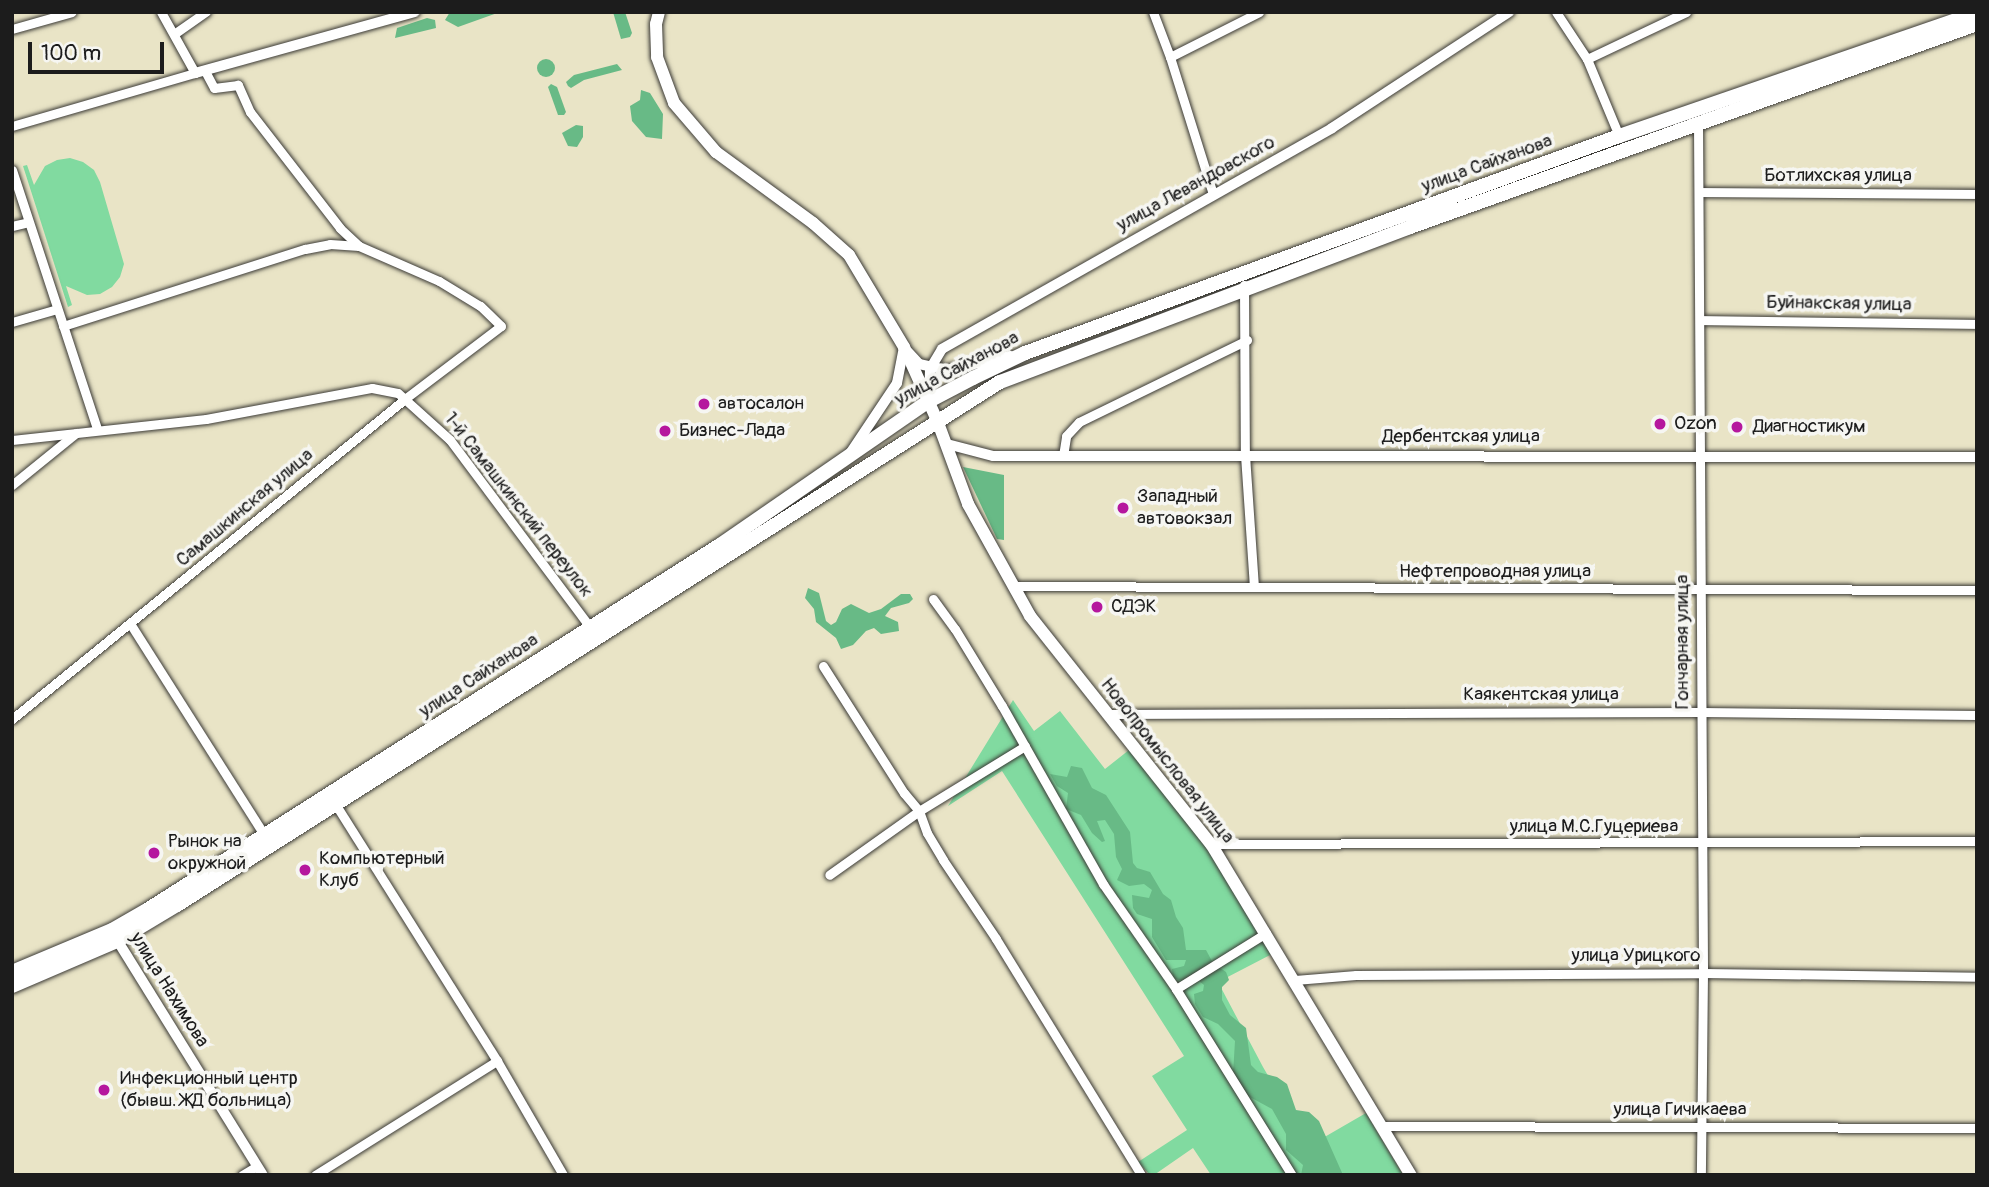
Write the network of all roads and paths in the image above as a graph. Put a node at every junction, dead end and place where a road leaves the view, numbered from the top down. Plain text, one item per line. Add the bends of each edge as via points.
1 (72, 12) edge
2 (160, 12) edge
3 (206, 12) edge
4 (415, 12) edge
5 (659, 12) edge
6 (1153, 12) edge
7 (1259, 12) edge
8 (1509, 12) edge
9 (1556, 12) edge
10 (1686, 12) edge
11 (1977, 13) edge
12 (1977, 24) edge
13 (12, 29) edge
14 (174, 34) junction
15 (1170, 57) junction
16 (1587, 59) junction
17 (200, 72) junction
18 (1697, 117) junction
19 (12, 126) edge
20 (1619, 136) junction
21 (12, 170) edge
22 (1700, 192) junction
23 (1213, 194) junction
24 (1977, 194) edge
25 (29, 222) junction
26 (12, 226) edge
27 (359, 246) junction
28 (1243, 281) junction
29 (57, 309) junction
30 (1700, 320) junction
31 (12, 322) edge
32 (1977, 324) edge
33 (63, 326) junction
34 (1247, 340) junction
35 (904, 347) junction
36 (1025, 352) junction
37 (930, 369) junction
38 (406, 398) junction
39 (929, 401) junction
40 (937, 420) junction
41 (97, 429) junction
42 (78, 431) junction
43 (12, 440) edge
44 (947, 444) junction
45 (1245, 455) junction
46 (1063, 456) junction
47 (1699, 456) junction
48 (848, 457) junction
49 (1977, 457) edge
50 (12, 485) edge
51 (1013, 586) junction
52 (1254, 587) junction
53 (1977, 590) edge
54 (1701, 591) junction
55 (933, 599) dead end
56 (131, 625) junction
57 (594, 633) junction
58 (823, 666) dead end
59 (1701, 712) junction
60 (1106, 714) junction
61 (1977, 715) edge
62 (12, 719) edge
63 (1025, 746) junction
64 (333, 800) junction
65 (919, 811) junction
66 (268, 840) junction
67 (1977, 841) edge
68 (1212, 844) junction
69 (1703, 845) junction
70 (829, 875) dead end
71 (1266, 933) junction
72 (114, 935) junction
73 (12, 972) edge
74 (1703, 973) junction
75 (1977, 977) edge
76 (1295, 980) junction
77 (12, 986) edge
78 (1176, 989) junction
79 (497, 1061) junction
80 (1383, 1126) junction
81 (1701, 1127) junction
82 (1977, 1128) edge
83 (260, 1170) edge
84 (242, 1175) edge
85 (315, 1175) edge
86 (563, 1175) edge
87 (1141, 1175) edge
88 (1292, 1175) edge
89 (1410, 1175) edge
90 (1701, 1175) edge

1 - 13 street
2 - 14 street
3 - 14 street
4 - 17 street
5 - 35 main road, Новопромысловая улица via 657,57 674,103 716,152 849,255
6 - 15 street
7 - 15 street
8 - 23 street, улица Левандовского via 1365,109
9 - 16 street
10 - 16 street
11 - 18 main road, улица Сайханова
12 - 18 main road, улица Сайханова
14 - 17 street
15 - 23 street
16 - 20 street
17 - 19 street
17 - 27 street via 214,88 238,85 250,112
18 - 20 main road, улица Сайханова
18 - 22 street, Гончарная улица
18 - 28 main road, улица Сайханова
20 - 28 main road, улица Сайханова
21 - 25 street
22 - 24 street, Ботлихская улица
22 - 30 street, Гончарная улица
23 - 37 street, улица Левандовского via 942,349
25 - 26 street
25 - 29 street
27 - 33 street via 330,244 304,249
27 - 38 street, Самашкинская улица via 439,281 502,326
28 - 34 street
28 - 36 main road, улица Сайханова
28 - 40 main road, улица Сайханова via 1000,382
29 - 31 street
29 - 33 street
30 - 32 street, Буйнакская улица
30 - 47 street, Гончарная улица
33 - 41 street
34 - 45 street
34 - 46 street via 1079,422 1066,436
35 - 37 street
35 - 39 main road, Новопромысловая улица
35 - 48 street via 897,383
36 - 37 street via 947,370
36 - 39 main road, улица Сайханова
37 - 39 street
38 - 41 street via 372,388 206,419
38 - 56 street, Самашкинская улица
38 - 57 street, 1-й Самашкинский переулок via 450,440
39 - 40 main road, Новопромысловая улица
39 - 48 main road, улица Сайханова
40 - 44 main road, Новопромысловая улица
40 - 57 main road, улица Сайханова
41 - 42 street
42 - 43 street
42 - 50 street
44 - 46 street, Дербентская улица via 993,456
44 - 51 main road, Новопромысловая улица via 968,504
45 - 46 street, Дербентская улица
45 - 47 street, Дербентская улица
45 - 52 street
47 - 49 street, Дербентская улица
47 - 54 street, Гончарная улица
48 - 57 main road, улица Сайханова
51 - 52 street, Нефтепроводная улица
51 - 60 main road, Новопромысловая улица via 1048,642
52 - 54 street, Нефтепроводная улица
53 - 54 street, Нефтепроводная улица
54 - 59 street, Гончарная улица
55 - 63 street
56 - 62 street, Самашкинская улица
56 - 66 street
57 - 64 main road
58 - 65 street
59 - 60 street, Каякентская улица
59 - 61 street, Каякентская улица
59 - 69 street, Гончарная улица
60 - 68 main road, Новопромысловая улица
63 - 65 street
63 - 78 street via 1103,884
64 - 66 main road
64 - 79 street
65 - 70 street
65 - 87 street via 943,860
66 - 72 main road
67 - 69 street, улица М.С.Гуцериева
68 - 69 street, улица М.С.Гуцериева
68 - 71 main road, Новопромысловая улица
69 - 74 street, Гончарная улица
71 - 76 main road, Новопромысловая улица
71 - 78 street
72 - 73 main road
72 - 77 main road
72 - 83 street, улица Нахимова
74 - 75 street, улица Урицкого
74 - 76 street, улица Урицкого via 1356,975
74 - 81 street, Гончарная улица
76 - 80 main road, Новопромысловая улица
78 - 88 street
79 - 85 street
79 - 86 street
80 - 81 street, улица Гичикаева
80 - 89 main road, Новопромысловая улица
81 - 82 street, улица Гичикаева
81 - 90 street, Гончарная улица
83 - 84 street

